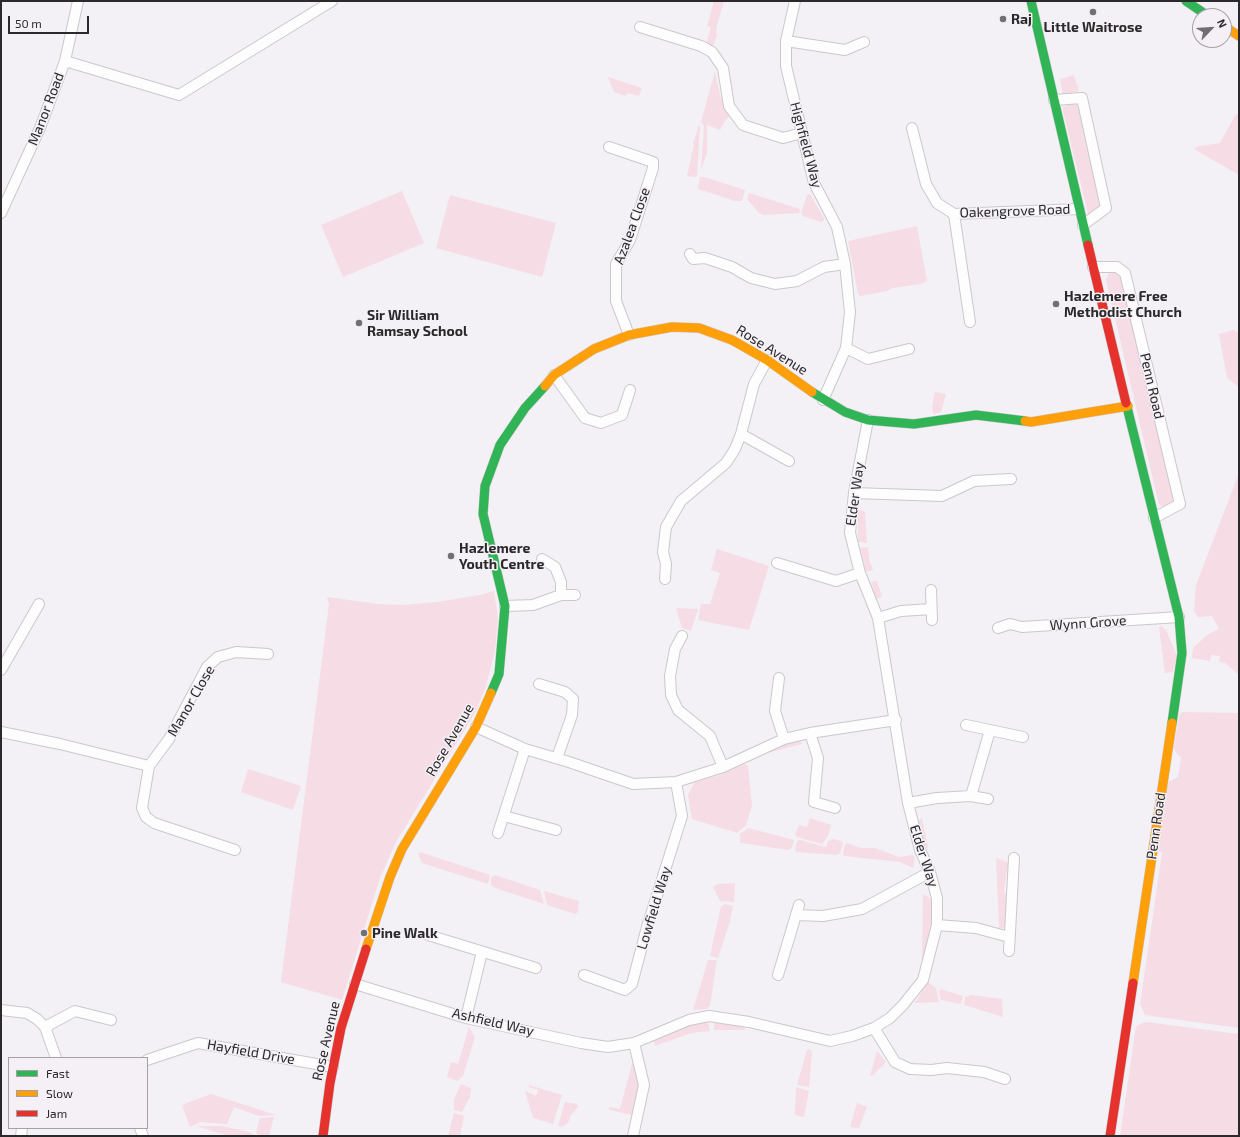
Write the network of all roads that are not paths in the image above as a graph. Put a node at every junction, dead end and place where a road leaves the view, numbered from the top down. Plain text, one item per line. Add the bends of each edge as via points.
1 (78, 1) edge
2 (332, 1) edge
3 (795, 1) edge
4 (1031, 1) edge
5 (1186, 1) edge
6 (1196, 8) edge
7 (640, 27) dead end
8 (786, 41) junction
9 (864, 42) dead end
10 (65, 61) junction
11 (1054, 100) junction
12 (912, 128) dead end
13 (802, 133) junction
14 (609, 147) dead end
15 (3, 206) edge
16 (1079, 209) junction
17 (954, 214) junction
18 (1083, 225) junction
19 (690, 254) dead end
20 (844, 264) junction
21 (1093, 268) junction
22 (970, 322) dead end
23 (629, 335) junction
24 (846, 348) junction
25 (909, 349) dead end
26 (766, 360) junction
27 (554, 376) junction
28 (630, 390) dead end
29 (823, 400) junction
30 (1128, 406) junction
31 (868, 420) junction
32 (741, 434) junction
33 (789, 461) dead end
34 (1011, 479) dead end
35 (854, 493) junction
36 (1154, 518) junction
37 (542, 559) dead end
38 (777, 563) dead end
39 (860, 573) junction
40 (665, 579) dead end
41 (931, 590) dead end
42 (561, 595) junction
43 (575, 595) dead end
44 (39, 604) dead end
45 (505, 606) junction
46 (931, 609) junction
47 (1180, 617) junction
48 (878, 618) junction
49 (932, 620) dead end
50 (998, 628) dead end
51 (682, 636) dead end
52 (268, 654) dead end
53 (1, 670) edge
54 (779, 678) dead end
55 (539, 684) dead end
56 (896, 720) junction
57 (966, 725) dead end
58 (476, 727) junction
59 (990, 730) junction
60 (1, 732) edge
61 (810, 733) junction
62 (1023, 737) dead end
63 (784, 739) junction
64 (525, 749) junction
65 (557, 758) junction
66 (149, 766) junction
67 (723, 767) junction
68 (676, 782) junction
69 (971, 796) junction
70 (988, 799) dead end
71 (908, 804) junction
72 (835, 808) dead end
73 (504, 816) junction
74 (556, 830) dead end
75 (498, 833) dead end
76 (235, 850) dead end
77 (1014, 858) dead end
78 (930, 872) junction
79 (799, 904) dead end
80 (796, 915) junction
81 (937, 925) junction
82 (428, 935) dead end
83 (1009, 938) junction
84 (1009, 951) dead end
85 (482, 952) junction
86 (536, 968) dead end
87 (584, 975) dead end
88 (778, 975) dead end
89 (355, 984) junction
90 (1, 1010) edge
91 (466, 1018) junction
92 (111, 1020) dead end
93 (45, 1027) junction
94 (874, 1028) junction
95 (634, 1043) junction
96 (56, 1057) edge
97 (148, 1060) edge
98 (333, 1067) junction
99 (1004, 1079) dead end
100 (323, 1136) edge
101 (633, 1136) edge
102 (1110, 1136) edge

1 - 10 street, Manor Road
2 - 10 street via 179,95
3 - 8 street, Highfield Way
4 - 11 street, Penn Road
5 - 6 street
7 - 13 street via 701,46 712,52 722,68 729,106 743,125 783,138
8 - 9 street via 845,50
8 - 13 street, Highfield Way via 786,66
10 - 15 street, Manor Road via 40,128
11 - 16 street, Penn Road
11 - 18 street via 1082,98 1106,208
12 - 17 street, Oakengrove Road via 926,184 937,203
13 - 20 street, Highfield Way via 814,183 838,227
14 - 23 street, Azalea Close via 653,162 630,240 616,264 616,301
16 - 17 street, Oakengrove Road
16 - 18 street, Penn Road
17 - 22 street
18 - 21 street, Penn Road
19 - 20 street via 693,259 705,258 732,267 751,278 775,284 797,281 824,267
20 - 24 street, Highfield Way via 850,312
21 - 30 street, Penn Road
21 - 36 street, Penn Road via 1117,266 1125,273 1127,281 1180,504
23 - 26 street, Rose Avenue via 672,327 699,328 732,340
23 - 27 street, Rose Avenue via 594,349
24 - 25 street via 868,359
24 - 29 street, Highfield Way
26 - 29 street, Rose Avenue
26 - 32 street via 754,384
27 - 28 street via 585,418 601,423 622,415
27 - 45 street, Rose Avenue via 525,408 500,445 485,486 483,514
29 - 31 street, Rose Avenue via 845,412
30 - 31 street, Rose Avenue via 1031,422 976,415 914,424
30 - 36 street, Penn Road
31 - 35 street, Elder Way
32 - 33 street
32 - 40 street via 726,463 681,501 666,527 663,552 666,564
34 - 35 street via 974,481 942,496
35 - 39 street, Elder Way via 850,533
36 - 47 street, Penn Road
37 - 42 street via 555,567 561,582
38 - 39 street via 836,581
39 - 48 street, Elder Way
41 - 46 street
42 - 43 street
42 - 45 street via 533,605
44 - 53 street
45 - 58 street, Rose Avenue via 499,674
46 - 48 street via 901,611
46 - 49 street
47 - 50 street, Wynn Grove via 1022,627 1010,624
47 - 102 street, Penn Road via 1182,653
48 - 56 street, Elder Way
51 - 67 street via 675,649 670,676 671,695 678,710 710,736
52 - 66 street, Manor Close via 236,652 218,657 208,667 169,739
54 - 63 street via 775,711
55 - 65 street via 566,692 573,699 572,715
56 - 61 street
56 - 71 street, Elder Way
57 - 59 street
58 - 64 street
58 - 89 street, Rose Avenue via 402,849 390,876
59 - 62 street
59 - 69 street
60 - 66 street
61 - 63 street
61 - 72 street via 818,758 814,802
63 - 67 street
64 - 65 street
64 - 73 street
65 - 68 street via 633,784
66 - 76 street, Manor Close via 142,808 146,817 154,823
67 - 68 street
68 - 87 street, Lowfield Way via 682,816 632,984 625,990
69 - 70 street
69 - 71 street via 937,798
71 - 78 street, Elder Way via 920,850
73 - 74 street
73 - 75 street
77 - 83 street
78 - 80 street via 862,909 823,916
78 - 81 street, Elder Way via 937,898
79 - 80 street
80 - 88 street
81 - 83 street via 976,928
81 - 94 street, Elder Way via 923,980 890,1018
82 - 85 street
83 - 84 street
85 - 86 street
85 - 91 street
89 - 91 street, Ashfield Way
89 - 98 street, Rose Avenue via 341,1028
90 - 93 street via 27,1014
91 - 95 street, Ashfield Way via 581,1044 608,1047
92 - 93 street via 75,1011
93 - 96 street
94 - 95 street, Elder Way via 830,1041 749,1022 709,1016 689,1020
94 - 99 street via 895,1062 910,1069 947,1068 984,1072
95 - 101 street via 644,1085
97 - 98 street, Hayfield Drive via 198,1043
98 - 100 street, Rose Avenue

